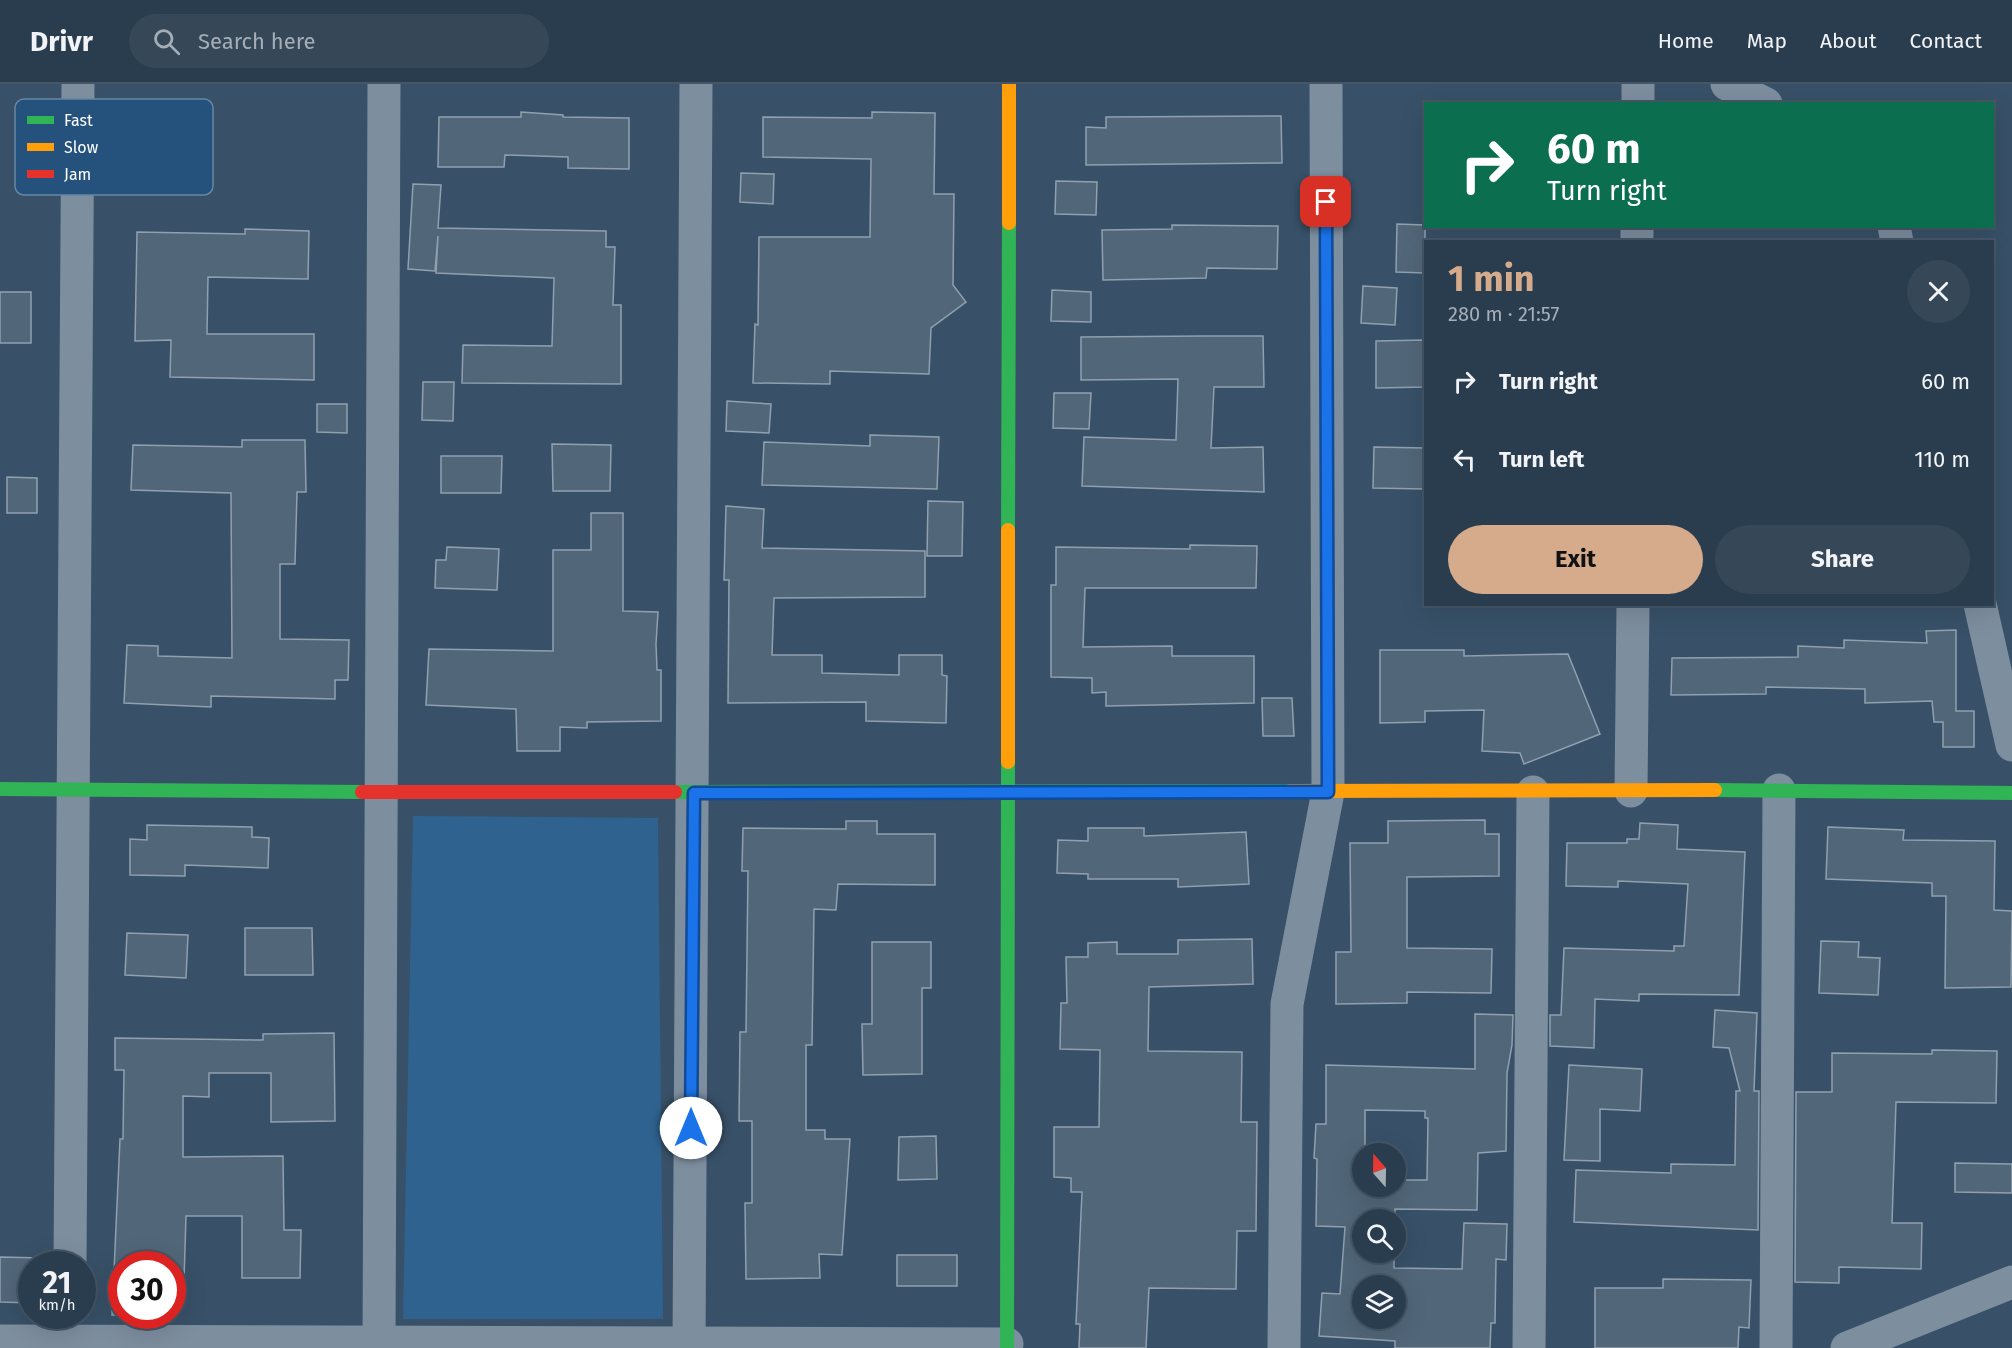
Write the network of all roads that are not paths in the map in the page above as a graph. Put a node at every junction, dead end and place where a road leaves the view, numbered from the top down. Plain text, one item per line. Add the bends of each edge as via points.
1 (78, 84) edge
2 (384, 84) edge
3 (696, 84) edge
4 (1009, 84) edge
5 (1326, 84) edge
6 (1638, 84) edge
7 (1727, 84) edge
8 (78, 99) edge
9 (1638, 102) edge
10 (1762, 102) edge
11 (77, 195) edge
12 (1633, 606) edge
13 (1980, 606) edge
14 (2012, 745) edge
15 (0, 789) edge
16 (74, 790) junction
17 (1779, 790) junction
18 (1631, 791) junction
19 (381, 792) junction
20 (1007, 792) junction
21 (1328, 792) junction
22 (1533, 792) junction
23 (694, 793) junction
24 (2012, 793) edge
25 (70, 1251) edge
26 (2012, 1282) edge
27 (70, 1335) edge
28 (0, 1341) edge
29 (379, 1345) edge
30 (689, 1346) edge
31 (1007, 1346) edge
32 (1284, 1348) edge
33 (1529, 1348) edge
34 (1776, 1348) edge
35 (1847, 1348) edge

1 - 8 street
2 - 19 street
3 - 23 street
4 - 20 street
5 - 21 street
6 - 9 street
7 - 10 street
11 - 16 street
12 - 18 street
13 - 14 street
15 - 16 street
16 - 19 street
16 - 25 street
17 - 18 street
17 - 24 street
17 - 34 street
18 - 22 street
19 - 23 street
19 - 29 street
20 - 21 street
20 - 23 street
20 - 31 street
21 - 22 street
21 - 32 street via 1287,1004
22 - 33 street
23 - 30 street
26 - 35 street
27 - 28 street
27 - 29 street
29 - 30 street
30 - 31 street

